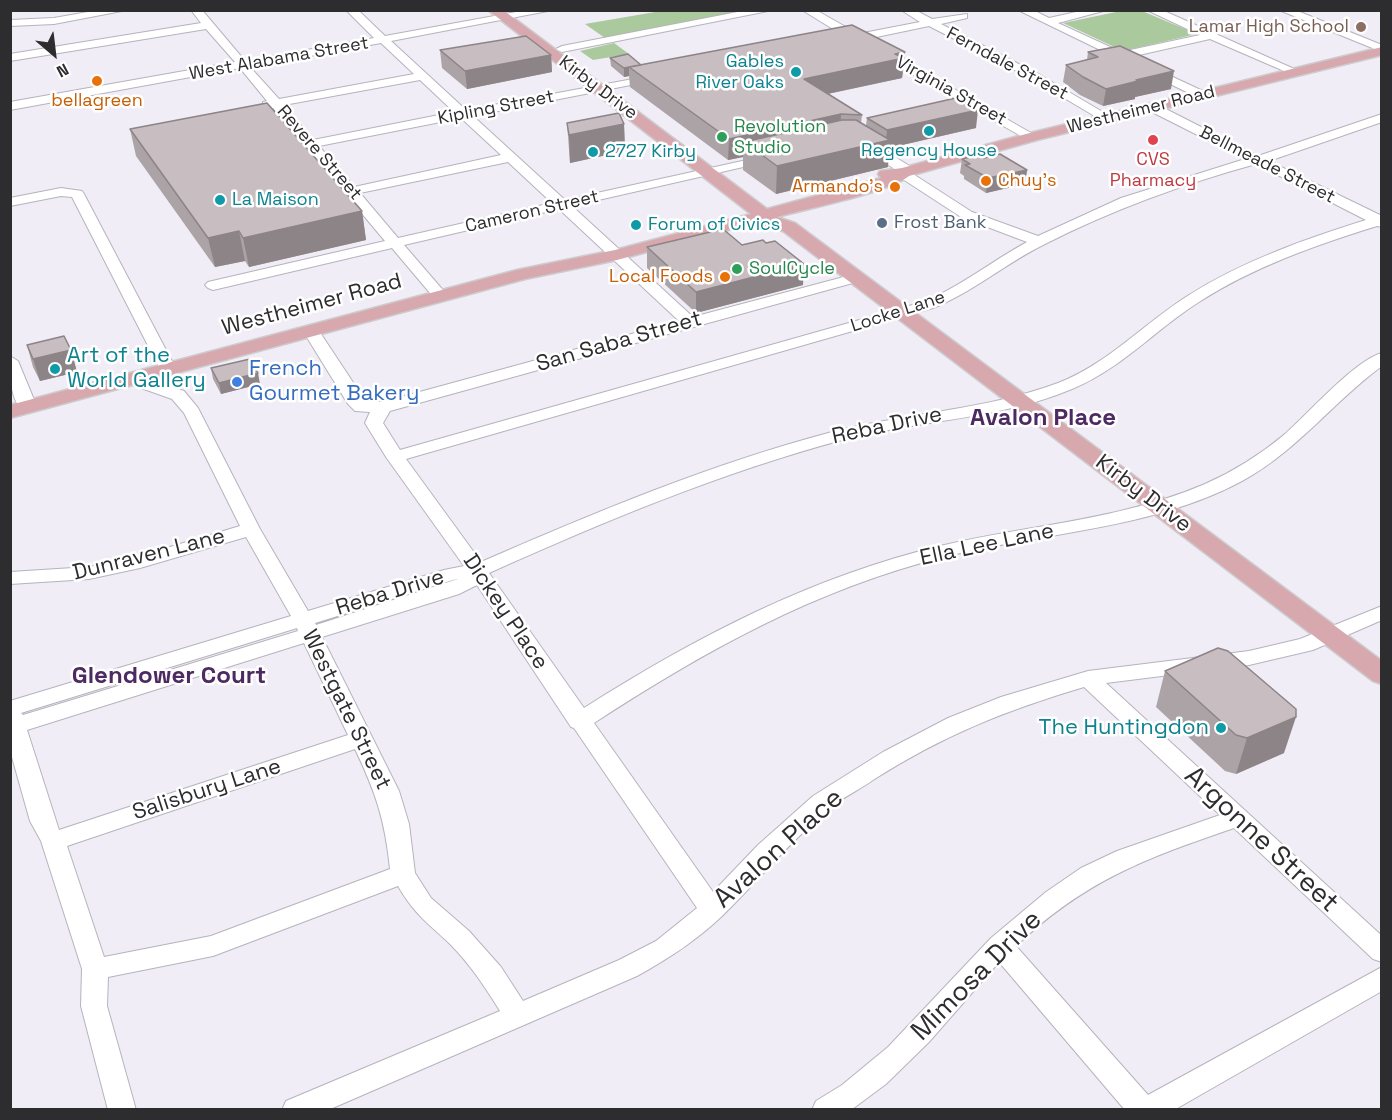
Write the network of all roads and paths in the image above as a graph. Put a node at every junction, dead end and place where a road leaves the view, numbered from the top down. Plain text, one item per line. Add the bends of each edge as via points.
1 (122, 10) edge
2 (196, 10) edge
3 (351, 10) edge
4 (548, 10) edge
5 (768, 10) edge
6 (807, 10) edge
7 (906, 10) edge
8 (1023, 10) edge
9 (1102, 10) edge
10 (1152, 10) edge
11 (1284, 10) edge
12 (507, 14) edge
13 (963, 16) dead end
14 (1046, 22) junction
15 (10, 23) edge
16 (930, 23) junction
17 (209, 25) junction
18 (1210, 36) junction
19 (856, 38) junction
20 (384, 40) junction
21 (833, 42) edge
22 (540, 45) junction
23 (562, 49) junction
24 (1382, 50) edge
25 (1119, 56) junction
26 (10, 58) edge
27 (243, 65) junction
28 (1295, 72) junction
29 (666, 74) edge
30 (423, 76) junction
31 (604, 86) junction
32 (1201, 95) junction
33 (276, 103) junction
34 (10, 106) edge
35 (1152, 107) junction
36 (254, 108) edge
37 (464, 114) junction
38 (1107, 118) junction
39 (1382, 118) edge
40 (1032, 137) junction
41 (858, 141) edge
42 (311, 144) junction
43 (783, 154) edge
44 (512, 157) junction
45 (1257, 160) junction
46 (715, 170) junction
47 (905, 172) junction
48 (352, 191) junction
49 (10, 202) edge
50 (563, 205) junction
51 (772, 213) junction
52 (1380, 221) edge
53 (1038, 241) junction
54 (396, 243) junction
55 (614, 251) junction
56 (855, 278) junction
57 (213, 285) dead end
58 (440, 296) junction
59 (904, 313) junction
60 (689, 322) junction
61 (311, 331) junction
62 (1382, 358) edge
63 (10, 361) edge
64 (176, 367) junction
65 (133, 378) junction
66 (178, 394) junction
67 (1018, 401) junction
68 (384, 407) junction
69 (19, 409) edge
70 (395, 458) junction
71 (1160, 507) junction
72 (250, 530) junction
73 (477, 571) junction
74 (10, 578) edge
75 (1382, 612) edge
76 (307, 628) junction
77 (1331, 636) junction
78 (1382, 675) edge
79 (1088, 678) junction
80 (12, 717) edge
81 (579, 722) junction
82 (360, 740) junction
83 (1238, 818) junction
84 (53, 842) junction
85 (403, 874) junction
86 (712, 910) junction
87 (1000, 945) junction
88 (1382, 952) edge
89 (95, 969) junction
90 (1382, 978) edge
91 (517, 1015) junction
92 (122, 1110) edge
93 (296, 1110) edge
94 (826, 1110) edge
95 (1145, 1110) edge

1 - 15 street via 47,22
2 - 17 street, Revere Street
3 - 20 street
4 - 12 street, West Alabama Street
5 - 23 street
6 - 19 street, Virginia Street
7 - 16 street, Ferndale Street
8 - 14 street
9 - 14 street
10 - 18 street
11 - 24 street
12 - 20 street, West Alabama Street
12 - 22 main road, Kirby Drive
12 - 23 main road, Kirby Drive
13 - 16 street
14 - 25 street
16 - 19 street
16 - 38 street, Ferndale Street
17 - 26 street
17 - 27 street, Revere Street
18 - 25 street
18 - 28 street
19 - 21 street
19 - 40 street, Virginia Street
20 - 27 street, West Alabama Street
20 - 30 street
22 - 23 main road
22 - 31 main road, Kirby Drive
23 - 31 main road, Kirby Drive
24 - 28 main road, Westheimer Road
25 - 32 street
27 - 33 street, Revere Street
27 - 34 street, West Alabama Street
28 - 32 main road, Westheimer Road
29 - 31 street, Kipling Street
30 - 33 street
30 - 37 street
31 - 37 street, Kipling Street
31 - 46 main road, Kirby Drive
32 - 35 main road, Westheimer Road
33 - 36 street
33 - 42 street, Revere Street
35 - 38 main road, Westheimer Road
35 - 45 street, Bellmeade Street
37 - 42 street, Kipling Street
37 - 44 street
38 - 40 main road, Westheimer Road
39 - 45 street, Locke Lane
40 - 47 main road, Westheimer Road
41 - 47 street
42 - 48 street, Revere Street
43 - 46 street, Cameron Street
44 - 48 street
44 - 50 street
45 - 52 street, Bellmeade Street
45 - 53 street, Locke Lane via 1126,201
46 - 50 street, Cameron Street
46 - 51 main road, Kirby Drive
47 - 51 main road, Westheimer Road via 869,187
47 - 53 street via 968,215
48 - 54 street, Revere Street
49 - 64 street via 68,191 77,194
50 - 54 street, Cameron Street
50 - 55 street
51 - 55 main road, Westheimer Road
51 - 56 main road, Kirby Drive
52 - 67 street, Reba Drive via 1288,251 1238,273 1186,303 1083,379
53 - 59 street, Locke Lane via 941,301
54 - 57 street, Cameron Street
54 - 58 street, Revere Street
55 - 58 main road, Westheimer Road
55 - 60 street
56 - 59 main road, Kirby Drive
56 - 60 street, San Saba Street
58 - 61 main road, Westheimer Road
59 - 67 main road, Kirby Drive
59 - 70 street, Locke Lane
60 - 68 street, San Saba Street
61 - 64 main road, Westheimer Road
61 - 68 street via 354,400 361,407
62 - 71 street, Ella Lee Lane via 1345,386 1300,432 1264,460 1233,478
63 - 69 street
64 - 65 main road, Westheimer Road
64 - 66 street
65 - 66 street
65 - 69 main road, Westheimer Road
66 - 72 street, Westgate Street via 192,412
67 - 71 main road, Kirby Drive
67 - 73 street, Reba Drive via 917,418 786,450 638,500
68 - 70 street, Dickey Place via 374,423
70 - 73 street, Dickey Place
71 - 77 main road, Kirby Drive
71 - 81 street, Ella Lee Lane via 941,552 826,588 687,654
72 - 74 street, Dunraven Lane via 89,573
72 - 76 street, Westgate Street
73 - 76 street, Reba Drive via 468,582 452,590
73 - 81 street, Dickey Place
75 - 77 street, Avalon Place
76 - 80 street, Reba Drive
76 - 82 street, Westgate Street
77 - 78 main road, Kirby Drive
77 - 79 street, Avalon Place via 1249,658
79 - 83 street, Argonne Street
79 - 86 street, Avalon Place via 1009,702 891,758 821,802
80 - 84 street via 42,821
81 - 86 street, Dickey Place
82 - 84 street, Salisbury Lane
82 - 85 street, Westgate Street via 387,791 397,824
83 - 87 street, Mimosa Drive via 1158,846 1090,876 1039,911
83 - 88 street, Argonne Street
84 - 89 street
85 - 89 street via 213,946
85 - 91 street, Westgate Street via 422,905 460,938 492,975
86 - 91 street, Avalon Place via 665,948 628,968
87 - 94 street, Mimosa Drive via 892,1064 852,1096
87 - 95 street
89 - 92 street via 94,1006
90 - 95 street
91 - 93 street, Avalon Place

